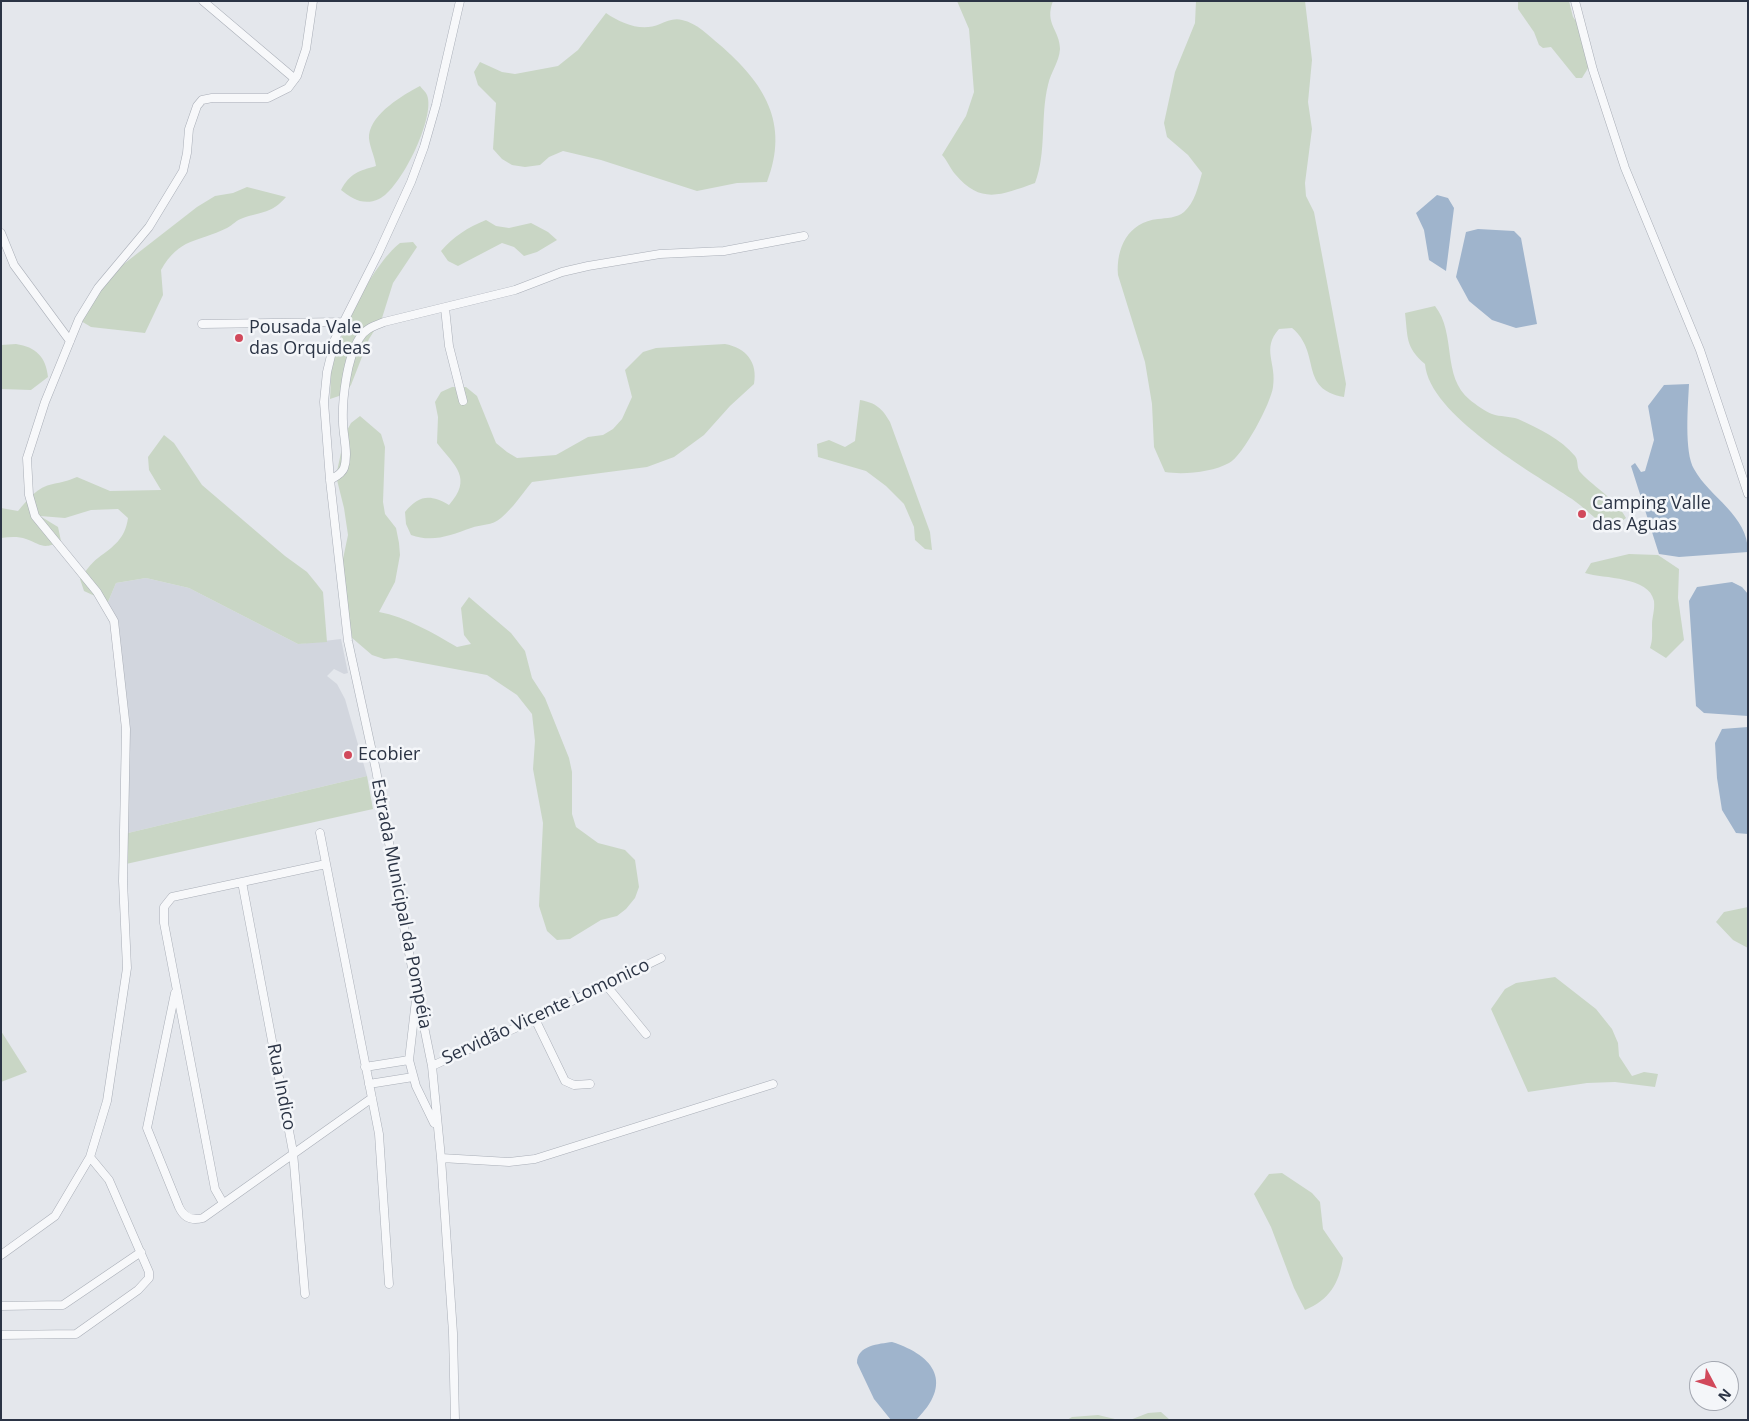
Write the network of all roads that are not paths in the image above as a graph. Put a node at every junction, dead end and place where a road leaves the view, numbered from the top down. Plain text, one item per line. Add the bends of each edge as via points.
1 (203, 1) edge
2 (313, 1) edge
3 (460, 1) edge
4 (1575, 1) edge
5 (295, 79) junction
6 (1, 233) edge
7 (804, 236) dead end
8 (445, 308) junction
9 (343, 322) junction
10 (202, 324) dead end
11 (70, 341) junction
12 (463, 401) dead end
13 (330, 480) junction
14 (1748, 494) edge
15 (320, 832) dead end
16 (326, 864) junction
17 (242, 882) junction
18 (660, 958) dead end
19 (606, 985) junction
20 (176, 988) junction
21 (417, 993) junction
22 (535, 1020) junction
23 (646, 1034) dead end
24 (409, 1060) junction
25 (432, 1066) junction
26 (365, 1067) junction
27 (413, 1077) junction
28 (368, 1084) junction
29 (590, 1084) dead end
30 (773, 1084) dead end
31 (372, 1098) junction
32 (436, 1128) junction
33 (294, 1152) junction
34 (90, 1157) junction
35 (441, 1158) junction
36 (223, 1203) junction
37 (140, 1252) junction
38 (1, 1255) edge
39 (389, 1284) dead end
40 (305, 1294) dead end
41 (1, 1306) edge
42 (1, 1335) edge
43 (456, 1418) edge

1 - 5 street
2 - 5 street via 306,49
3 - 9 street, Estrada Municipal da Pompéia via 436,105 411,182
4 - 14 street via 1593,70 1625,168 1700,350
5 - 11 street via 288,88 268,98 202,100 192,115 182,171 149,227 98,288
6 - 11 street via 14,265
7 - 8 street via 724,252 660,254 588,266
8 - 12 street via 449,346
8 - 13 street via 384,322 368,328 359,339 350,362 345,390 344,468 341,474
9 - 10 street
9 - 13 street, Estrada Municipal da Pompéia via 327,372 324,402
11 - 34 street via 31,443 27,463 29,495 35,516 97,592 114,620 126,729 123,882 126,987 107,1101
13 - 21 street, Estrada Municipal da Pompéia via 348,641 376,770
15 - 16 street
16 - 17 street
16 - 26 street
17 - 20 street via 172,897 164,907
17 - 33 street, Rua Indico
18 - 19 street, Servidão Vicente Lomonico
19 - 22 street, Servidão Vicente Lomonico
19 - 23 street
20 - 36 street via 215,1189
20 - 36 street via 148,1119 149,1135 178,1207 185,1216 198,1220
21 - 24 street
21 - 25 street, Estrada Municipal da Pompéia
22 - 25 street, Servidão Vicente Lomonico
22 - 29 street via 565,1081 574,1085
24 - 26 street
24 - 27 street
25 - 32 street, Estrada Municipal da Pompéia
26 - 28 street
27 - 28 street
27 - 32 street
28 - 31 street
30 - 35 street via 534,1159 509,1162
31 - 33 street
31 - 39 street via 382,1161
32 - 35 street, Estrada Municipal da Pompéia
33 - 36 street
33 - 40 street, Rua Indico
34 - 37 street via 109,1180
34 - 38 street via 51,1221
35 - 43 street, Estrada Municipal da Pompéia via 454,1333
37 - 41 street via 63,1305
37 - 42 street via 150,1276 138,1290 76,1334

